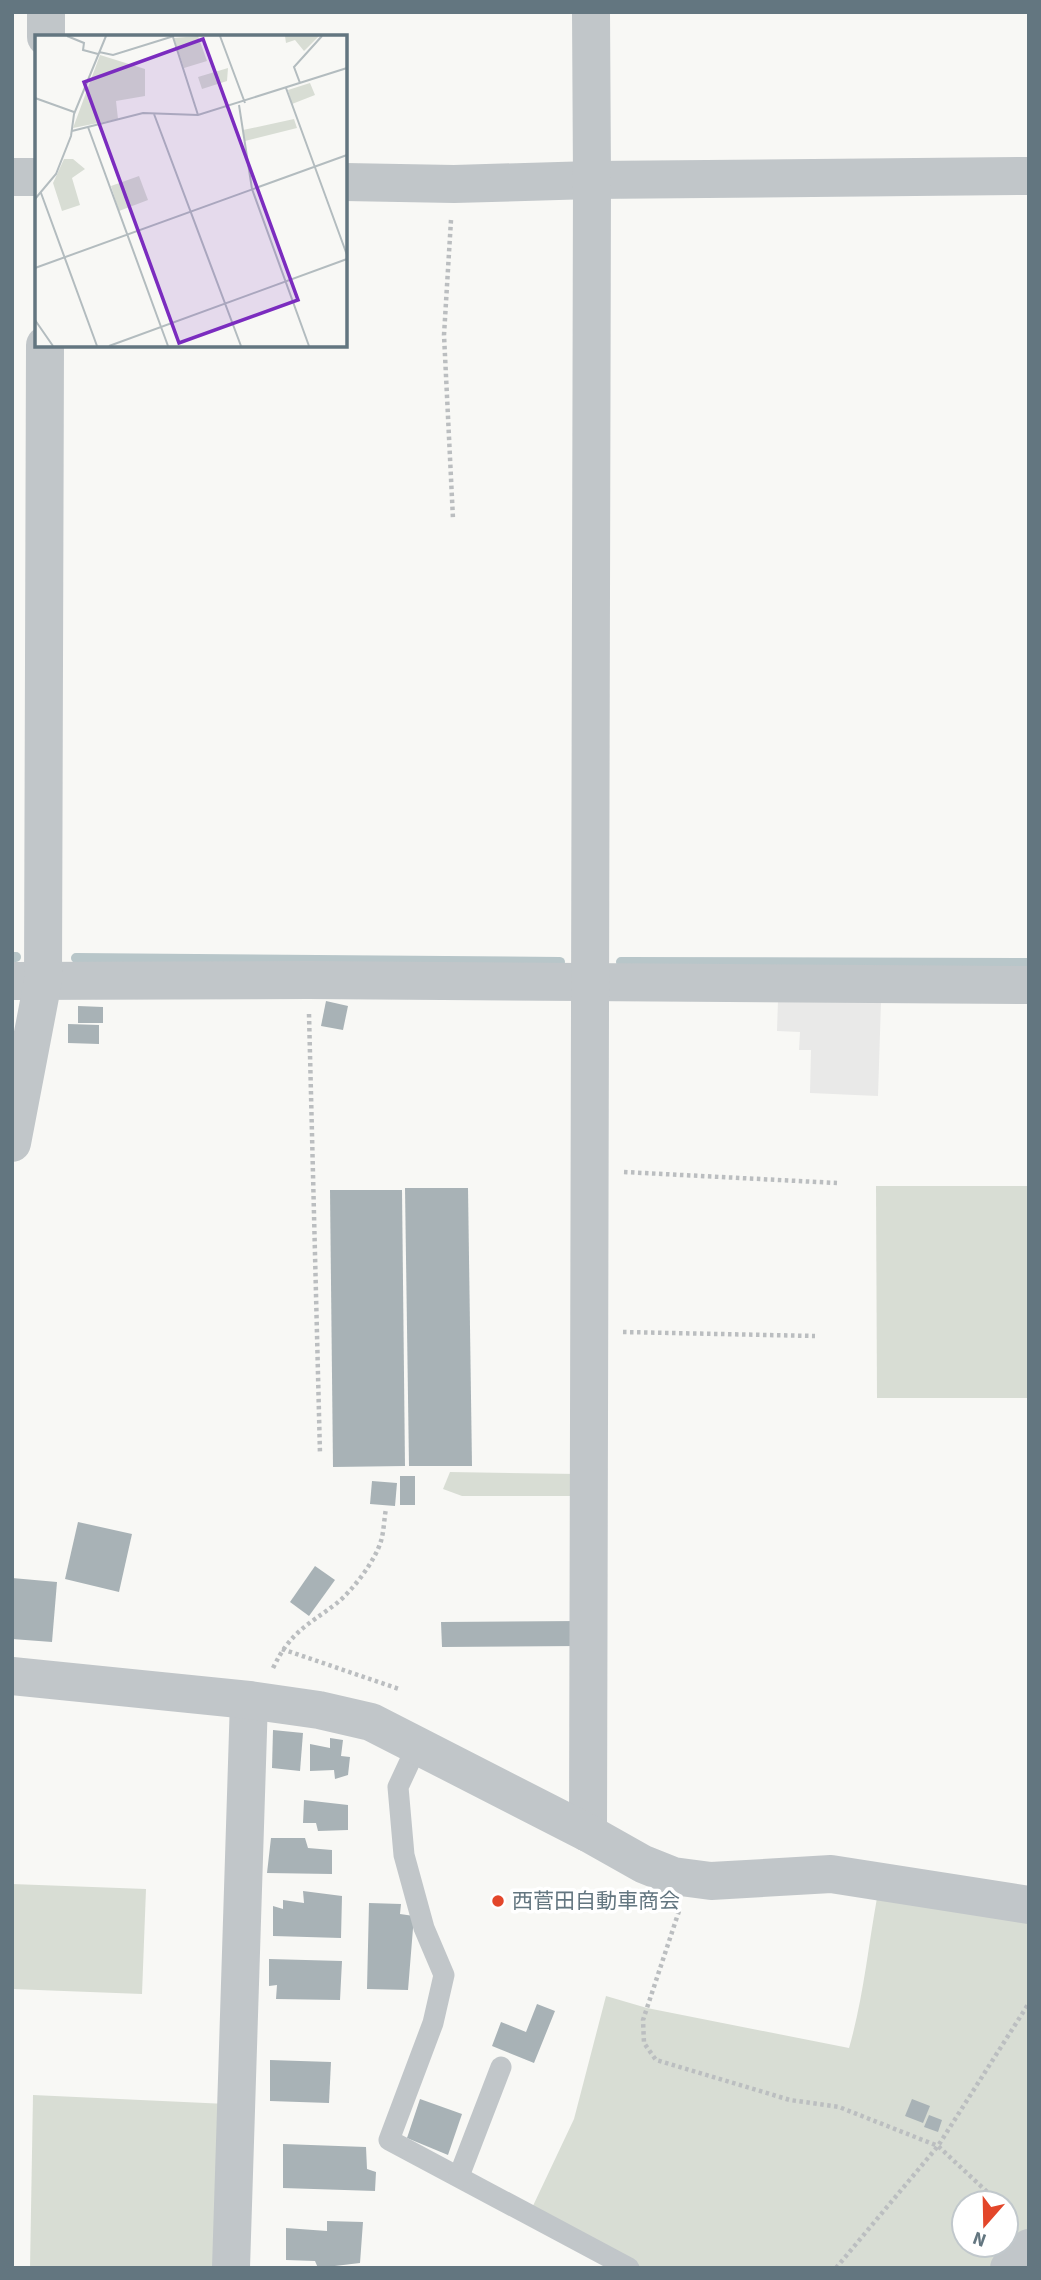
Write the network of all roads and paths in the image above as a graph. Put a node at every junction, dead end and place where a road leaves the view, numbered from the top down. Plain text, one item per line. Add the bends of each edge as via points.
1 (46, 12) edge
2 (591, 12) edge
3 (46, 35) edge
4 (1029, 176) edge
5 (12, 177) edge
6 (35, 177) edge
7 (592, 180) junction
8 (346, 182) edge
9 (454, 184) junction
10 (45, 346) edge
11 (453, 519) dead end
12 (28, 981) edge
13 (308, 981) junction
14 (589, 982) junction
15 (1029, 985) edge
16 (12, 1143) edge
17 (589, 1170) junction
18 (837, 1183) dead end
19 (589, 1331) junction
20 (815, 1336) dead end
21 (320, 1454) dead end
22 (386, 1509) dead end
23 (282, 1649) junction
24 (12, 1676) edge
25 (399, 1689) dead end
26 (249, 1700) junction
27 (418, 1744) junction
28 (589, 1833) junction
29 (688, 1880) junction
30 (1029, 1905) edge
31 (1029, 2003) edge
32 (501, 2067) dead end
33 (938, 2146) junction
34 (458, 2176) junction
35 (984, 2189) edge
36 (1029, 2248) edge
37 (231, 2268) edge
38 (629, 2268) edge
39 (836, 2268) edge
40 (1009, 2268) edge

1 - 3 street
2 - 7 street
4 - 7 street
5 - 6 street
7 - 9 street
7 - 14 street
8 - 9 street
9 - 11 path via 444,335
10 - 12 street
12 - 13 street
12 - 16 street
13 - 14 street
13 - 21 path
14 - 15 street
14 - 17 street
17 - 18 path
17 - 19 street
19 - 20 path
19 - 28 street
22 - 23 path via 380,1542 361,1577
23 - 25 path
23 - 26 path via 272,1671
24 - 26 street
26 - 27 street via 371,1722
26 - 37 street
27 - 28 street
27 - 34 lane via 398,1787 401,1830 424,1928 444,1975 433,2023 389,2140
28 - 29 street via 643,1864
29 - 30 street via 831,1874
29 - 33 path via 643,2020 644,2043 656,2060 790,2100 839,2107
31 - 33 path
32 - 34 lane
33 - 35 path
33 - 39 path
34 - 38 lane
36 - 40 street

